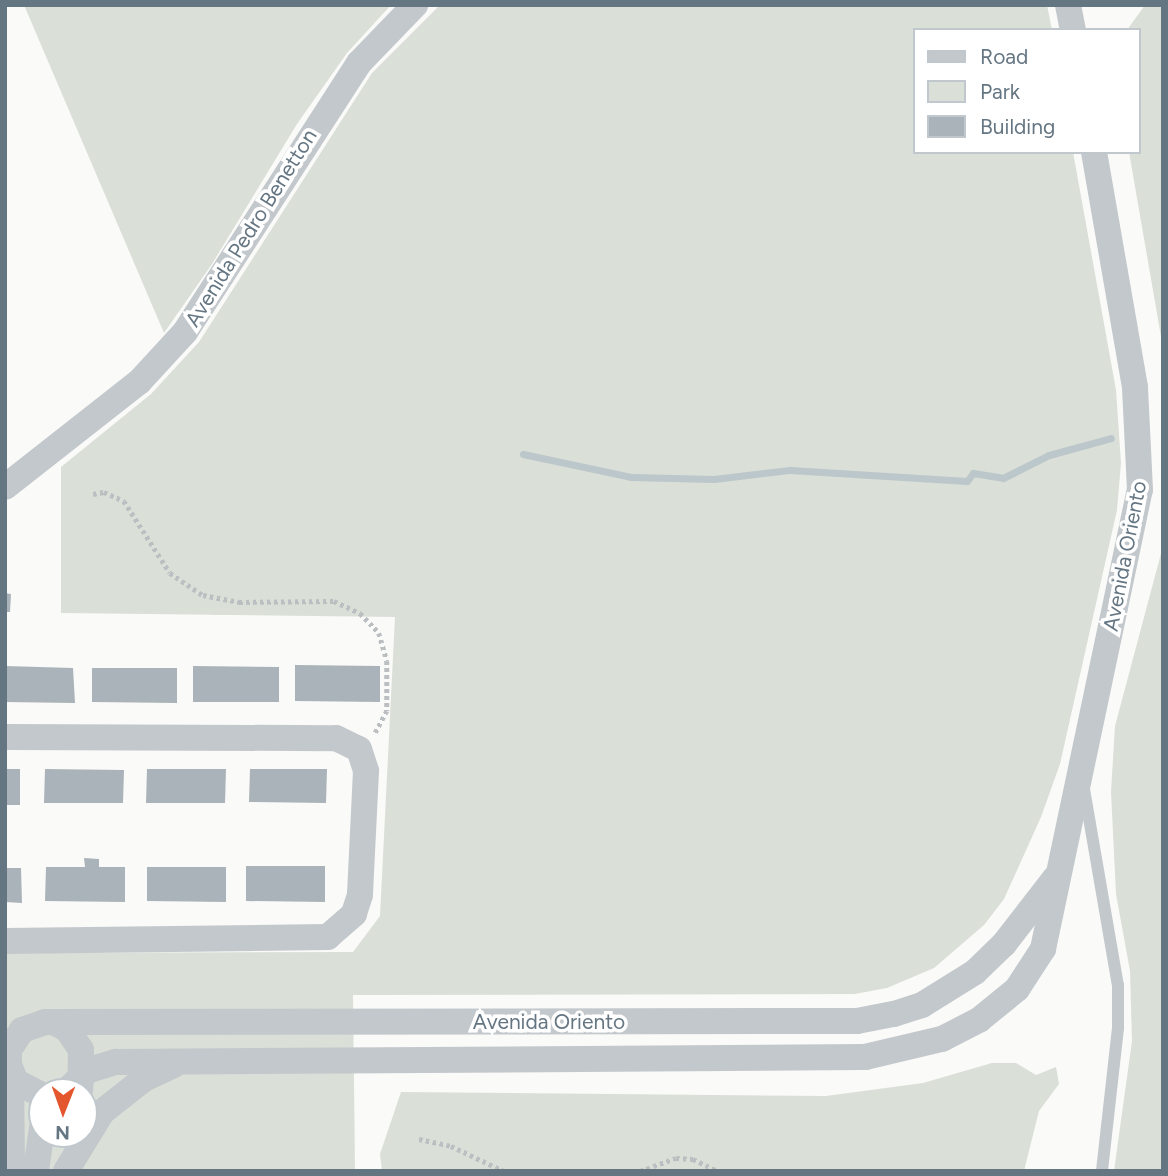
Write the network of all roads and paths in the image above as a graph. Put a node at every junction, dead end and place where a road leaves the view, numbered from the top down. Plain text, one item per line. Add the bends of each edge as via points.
1 (415, 5) edge
2 (1068, 5) edge
3 (1073, 28) edge
4 (1094, 154) edge
5 (5, 487) edge
6 (93, 494) dead end
7 (5, 737) edge
8 (359, 749) junction
9 (1080, 768) junction
10 (1058, 874) junction
11 (5, 941) edge
12 (55, 1023) junction
13 (186, 1060) junction
14 (8, 1067) edge
15 (77, 1078) edge
16 (97, 1078) edge
17 (28, 1091) edge
18 (98, 1095) edge
19 (419, 1139) dead end
20 (39, 1148) edge
21 (49, 1148) edge
22 (69, 1148) edge
23 (12, 1171) edge
24 (36, 1171) edge
25 (59, 1171) edge
26 (66, 1171) edge
27 (504, 1171) edge
28 (640, 1171) edge
29 (718, 1171) edge
30 (1101, 1171) edge

1 - 5 street, Avenida Pedro Benetton via 352,73 186,332 139,382
2 - 3 street
4 - 9 street, Avenida Oriento via 1135,387 1141,463 1137,513
6 - 8 path via 104,492 124,501 170,573 203,595 239,602 334,601 360,613 380,633 384,647 387,711 377,732
7 - 8 street via 336,738
8 - 11 street via 366,771 360,895 354,914 328,937
9 - 10 street, Avenida Oriento
9 - 30 lane via 1118,985 1118,1038
10 - 12 street, Avenida Oriento via 1004,944 975,972 922,1005 857,1021
10 - 13 street, Avenida Oriento via 1043,949 1017,989 979,1020 907,1051 827,1058
12 - 14 street, Avenida Oriento via 22,1030 9,1050
12 - 15 street via 67,1029 81,1050
13 - 16 street, Avenida Oriento via 116,1062
13 - 18 street, Avenida Oriento via 124,1093
14 - 17 street
14 - 23 street, Avenida Oriento
19 - 27 path via 451,1146
20 - 24 street
21 - 25 street
22 - 26 street, Avenida Oriento
28 - 29 path via 676,1158 693,1159

